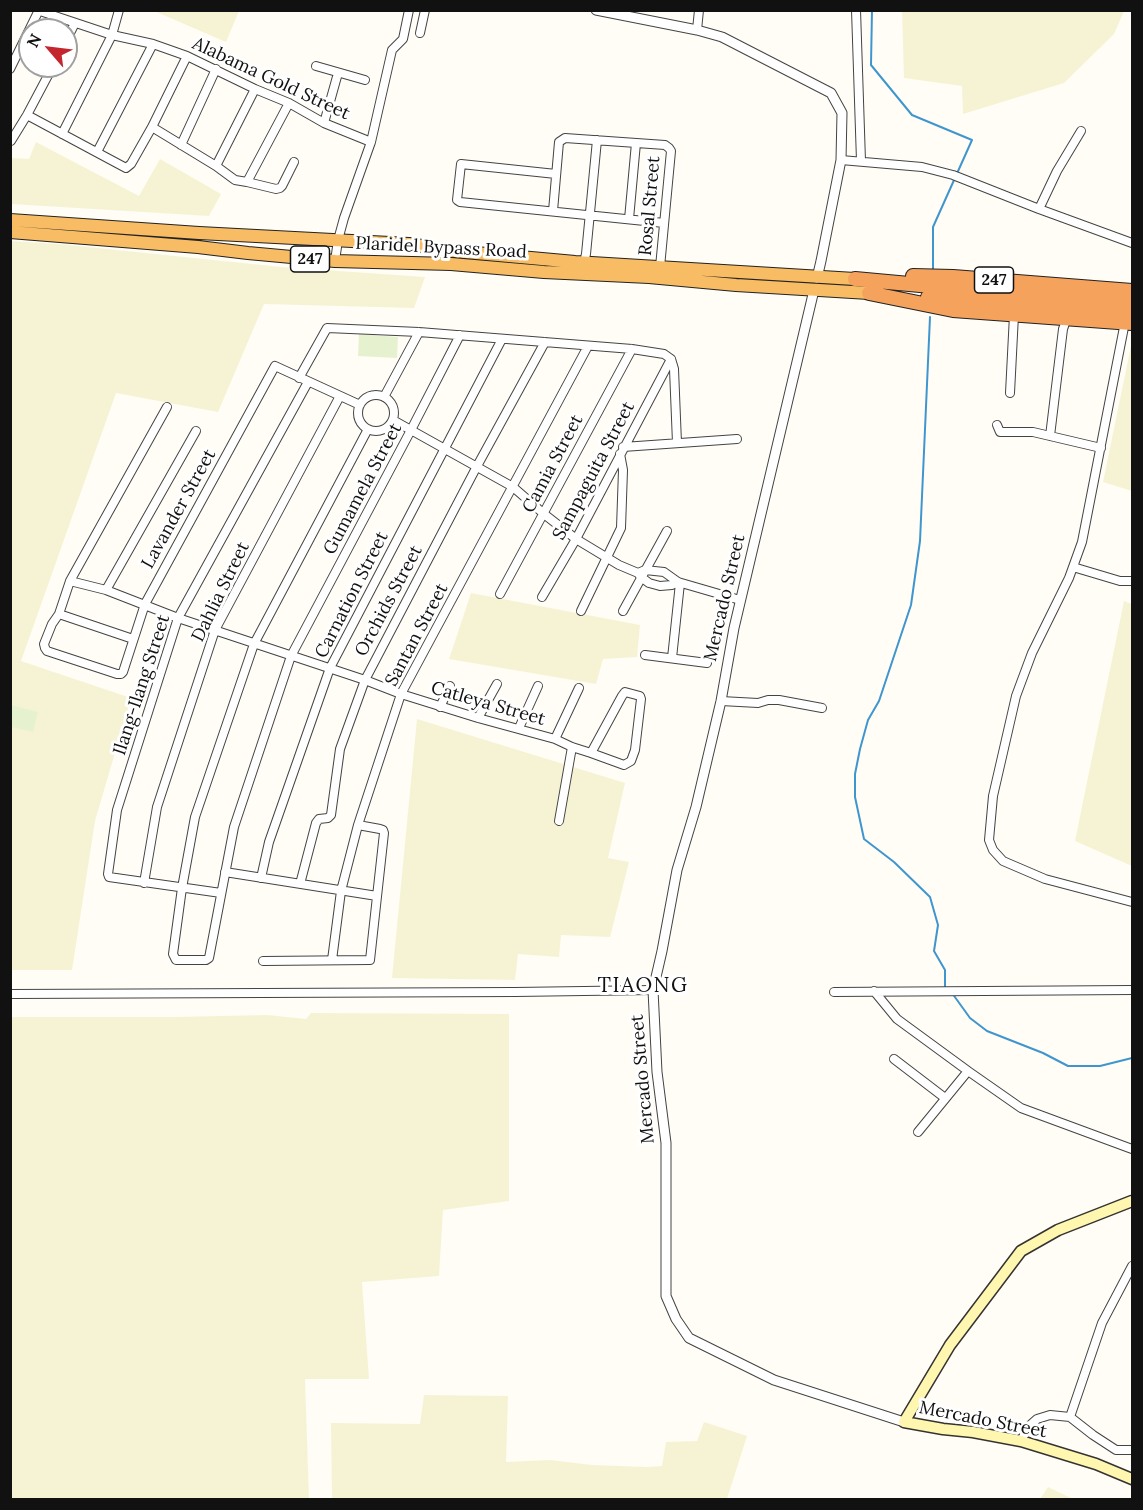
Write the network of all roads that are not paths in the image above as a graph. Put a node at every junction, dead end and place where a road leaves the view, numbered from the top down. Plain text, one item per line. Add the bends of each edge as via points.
1 (119, 10) edge
2 (409, 10) edge
3 (424, 10) edge
4 (596, 10) edge
5 (699, 10) edge
6 (856, 10) edge
7 (38, 11) edge
8 (58, 18) edge
9 (78, 25) edge
10 (697, 30) junction
11 (420, 33) dead end
12 (112, 35) junction
13 (153, 44) junction
14 (187, 56) junction
15 (316, 66) dead end
16 (10, 69) edge
17 (216, 69) junction
18 (338, 73) junction
19 (47, 78) edge
20 (365, 80) dead end
21 (255, 89) junction
22 (289, 103) junction
23 (27, 115) junction
24 (324, 123) junction
25 (152, 127) junction
26 (1081, 131) dead end
27 (62, 134) junction
28 (597, 140) junction
29 (10, 141) edge
30 (372, 142) junction
31 (636, 143) junction
32 (181, 144) junction
33 (97, 152) junction
34 (841, 160) junction
35 (861, 161) junction
36 (294, 162) dead end
37 (216, 165) junction
38 (556, 174) junction
39 (247, 182) junction
40 (1039, 209) junction
41 (553, 212) junction
42 (590, 215) junction
43 (629, 219) junction
44 (10, 220) edge
45 (664, 222) junction
46 (10, 232) edge
47 (338, 240) junction
48 (1132, 243) edge
49 (335, 261) junction
50 (584, 262) junction
51 (660, 267) junction
52 (855, 279) joint
53 (816, 284) junction
54 (869, 293) junction
55 (1132, 293) edge
56 (1014, 315) junction
57 (1067, 318) junction
58 (1130, 319) edge
59 (420, 332) junction
60 (460, 336) junction
61 (502, 339) junction
62 (545, 342) junction
63 (588, 346) junction
64 (632, 349) junction
65 (671, 359) junction
66 (299, 378) junction
67 (308, 382) junction
68 (1010, 393) dead end
69 (340, 396) junction
70 (384, 397) junction
71 (360, 405) junction
72 (167, 407) dead end
73 (393, 420) junction
74 (998, 424) dead end
75 (368, 429) junction
76 (411, 430) junction
77 (196, 431) dead end
78 (1050, 436) junction
79 (737, 439) dead end
80 (678, 443) junction
81 (1101, 448) junction
82 (445, 449) junction
83 (622, 450) junction
84 (476, 468) junction
85 (513, 487) junction
86 (544, 514) junction
87 (667, 531) dead end
88 (576, 539) junction
89 (606, 557) junction
90 (1073, 567) junction
91 (641, 573) junction
92 (70, 581) junction
93 (1132, 581) edge
94 (679, 583) junction
95 (106, 590) junction
96 (500, 594) dead end
97 (542, 597) dead end
98 (740, 600) junction
99 (145, 604) junction
100 (581, 611) dead end
101 (623, 611) dead end
102 (59, 614) junction
103 (178, 618) junction
104 (215, 630) junction
105 (133, 639) junction
106 (254, 644) junction
107 (645, 655) dead end
108 (291, 656) junction
109 (672, 658) junction
110 (707, 663) dead end
111 (330, 668) junction
112 (364, 680) junction
113 (497, 684) dead end
114 (450, 686) dead end
115 (538, 686) dead end
116 (579, 688) dead end
117 (401, 694) junction
118 (721, 700) junction
119 (440, 707) junction
120 (822, 708) dead end
121 (478, 718) junction
122 (519, 729) junction
123 (555, 739) junction
124 (572, 747) junction
125 (591, 753) junction
126 (559, 821) dead end
127 (358, 825) junction
128 (225, 872) junction
129 (261, 878) junction
130 (144, 883) junction
131 (300, 884) junction
132 (182, 888) junction
133 (341, 891) junction
134 (221, 893) junction
135 (377, 896) junction
136 (1132, 902) edge
137 (332, 960) junction
138 (263, 961) dead end
139 (653, 990) junction
140 (1132, 990) edge
141 (834, 992) dead end
142 (874, 992) junction
143 (10, 994) edge
144 (894, 1059) dead end
145 (968, 1071) junction
146 (945, 1098) junction
147 (918, 1132) dead end
148 (1132, 1149) edge
149 (1132, 1202) edge
150 (1132, 1266) edge
151 (1070, 1417) junction
152 (904, 1422) junction
153 (1021, 1441) junction
154 (1132, 1450) edge
155 (1132, 1479) edge

1 - 12 street
2 - 30 street via 403,39 392,50
3 - 11 street
4 - 10 street, Mercado Street
5 - 10 street
6 - 35 street
7 - 8 street, Alabama Gold Street
7 - 16 street
9 - 12 street, Alabama Gold Street
10 - 34 street, Mercado Street via 722,37 831,93 842,113
12 - 13 street, Alabama Gold Street
12 - 27 street
13 - 14 street, Alabama Gold Street
13 - 33 street
14 - 17 street, Alabama Gold Street
14 - 25 street
15 - 18 street
17 - 21 street, Alabama Gold Street
17 - 32 street
18 - 20 street
18 - 24 street
19 - 23 street
21 - 22 street, Alabama Gold Street
21 - 37 street
22 - 24 street, Alabama Gold Street
22 - 39 street
23 - 27 street
23 - 29 street
24 - 30 street, Alabama Gold Street
25 - 32 street
25 - 33 street via 129,167
26 - 40 street
27 - 33 street
28 - 31 street
28 - 38 street via 561,140
28 - 42 street
30 - 47 street
31 - 43 street
31 - 45 street, Rosal Street via 665,145 671,151
32 - 37 street
34 - 35 street
34 - 53 street, Mercado Street
35 - 40 street via 922,167 954,175
36 - 39 street via 280,188
37 - 39 street via 235,180
38 - 41 street
38 - 41 street via 461,164 457,200
40 - 48 street
41 - 42 street
42 - 43 street
42 - 50 street
43 - 45 street
44 - 47 highway, Plaridel Bypass Road / 247
45 - 51 street, Rosal Street
46 - 49 highway, Plaridel Bypass Road / 247
47 - 49 street
47 - 50 highway, Plaridel Bypass Road / 247
49 - 53 highway, Plaridel Bypass Road / 247 via 451,264 736,285
50 - 51 highway, Plaridel Bypass Road / 247
51 - 53 highway, Plaridel Bypass Road / 247
52 - 53 highway, Plaridel Bypass Road / 247
52 - 55 highway
53 - 54 highway, Plaridel Bypass Road / 247
53 - 98 street, Mercado Street
54 - 56 highway, 247 via 953,310
54 - 58 highway via 994,302
56 - 57 highway, 247
56 - 68 street
57 - 58 highway, 247
57 - 78 street
58 - 81 street
59 - 60 street
59 - 66 street via 327,328
59 - 70 street
60 - 61 street
60 - 76 street, Gumamela Street
61 - 62 street
61 - 82 street, Carnation Street
62 - 63 street
62 - 84 street, Orchids Street
63 - 64 street
63 - 85 street, Santan Street
64 - 65 street via 664,354
64 - 86 street, Camia Street
65 - 80 street
65 - 83 street, Sampaguita Street
66 - 67 street
66 - 99 street, Lavander Street via 274,366
67 - 69 street
67 - 103 street, Ilang-Ilang Street
69 - 71 street
69 - 104 street, Dahlia Street
70 - 71 street via 373,395
70 - 73 street via 392,404
71 - 75 street via 358,416
72 - 92 street
73 - 75 street via 379,430
73 - 76 street
74 - 78 street via 1000,432
75 - 106 street
76 - 82 street
76 - 108 street, Gumamela Street
77 - 95 street
78 - 81 street
79 - 80 street
80 - 83 street
81 - 90 street via 1087,523
82 - 84 street
82 - 111 street, Carnation Street
83 - 88 street, Sampaguita Street
83 - 89 street via 621,528
84 - 85 street
84 - 112 street, Orchids Street
85 - 86 street
85 - 117 street, Santan Street
86 - 88 street
86 - 96 street, Camia Street
87 - 91 street
88 - 89 street
88 - 97 street, Sampaguita Street
89 - 91 street
89 - 100 street
90 - 93 street
90 - 136 street via 1016,696 993,796 989,840 1003,861 1045,879
91 - 94 street via 664,572
91 - 94 street via 649,583 660,586
91 - 101 street
92 - 95 street, Catleya Street
92 - 102 street
94 - 98 street
94 - 109 street
95 - 99 street, Catleya Street
98 - 118 street, Mercado Street
99 - 103 street, Catleya Street
99 - 105 street, Lavander Street
102 - 105 street
102 - 105 street, Lavander Street via 44,644 47,651 121,674
103 - 104 street, Catleya Street
103 - 130 street, Ilang-Ilang Street via 117,810 108,874
104 - 106 street, Catleya Street
104 - 130 street, Dahlia Street via 157,807
106 - 108 street, Catleya Street
106 - 132 street via 195,817
107 - 109 street
108 - 111 street, Catleya Street
108 - 128 street, Gumamela Street via 234,828
109 - 110 street
111 - 112 street, Catleya Street
111 - 129 street, Carnation Street via 269,842
112 - 117 street, Catleya Street
112 - 131 street, Orchids Street via 340,749 331,814 316,823
113 - 121 street
114 - 119 street
115 - 122 street
116 - 123 street
117 - 119 street, Catleya Street
117 - 127 street, Santan Street
118 - 120 street via 779,700
118 - 139 street, Mercado Street via 677,870
119 - 121 street, Catleya Street
121 - 122 street, Catleya Street
122 - 123 street, Catleya Street
123 - 124 street, Catleya Street
124 - 125 street, Catleya Street
124 - 126 street
125 - 125 street, Catleya Street via 625,692 640,696 631,761 624,765
127 - 133 street, Santan Street
127 - 135 street via 384,833
128 - 129 street
128 - 134 street, Gumamela Street
129 - 131 street
130 - 132 street, Ilang-Ilang Street
131 - 133 street
132 - 134 street, Ilang-Ilang Street
132 - 134 street, Gumamela Street via 172,954 176,960 209,958
133 - 135 street
133 - 137 street, Santan Street
135 - 137 street via 370,960
137 - 138 street
139 - 143 street
139 - 152 street, Mercado Street via 666,1143 666,1296 676,1319 689,1338 774,1380
140 - 142 street
141 - 142 street
142 - 145 street via 897,1019
144 - 146 street
145 - 146 street
145 - 148 street via 1021,1108
146 - 147 street
149 - 152 main road via 1058,1230 1022,1251 950,1345
150 - 151 street via 1102,1323
151 - 153 street via 1050,1415 1037,1419
151 - 154 street via 1116,1450
152 - 153 main road, Mercado Street
153 - 155 main road, Mercado Street

